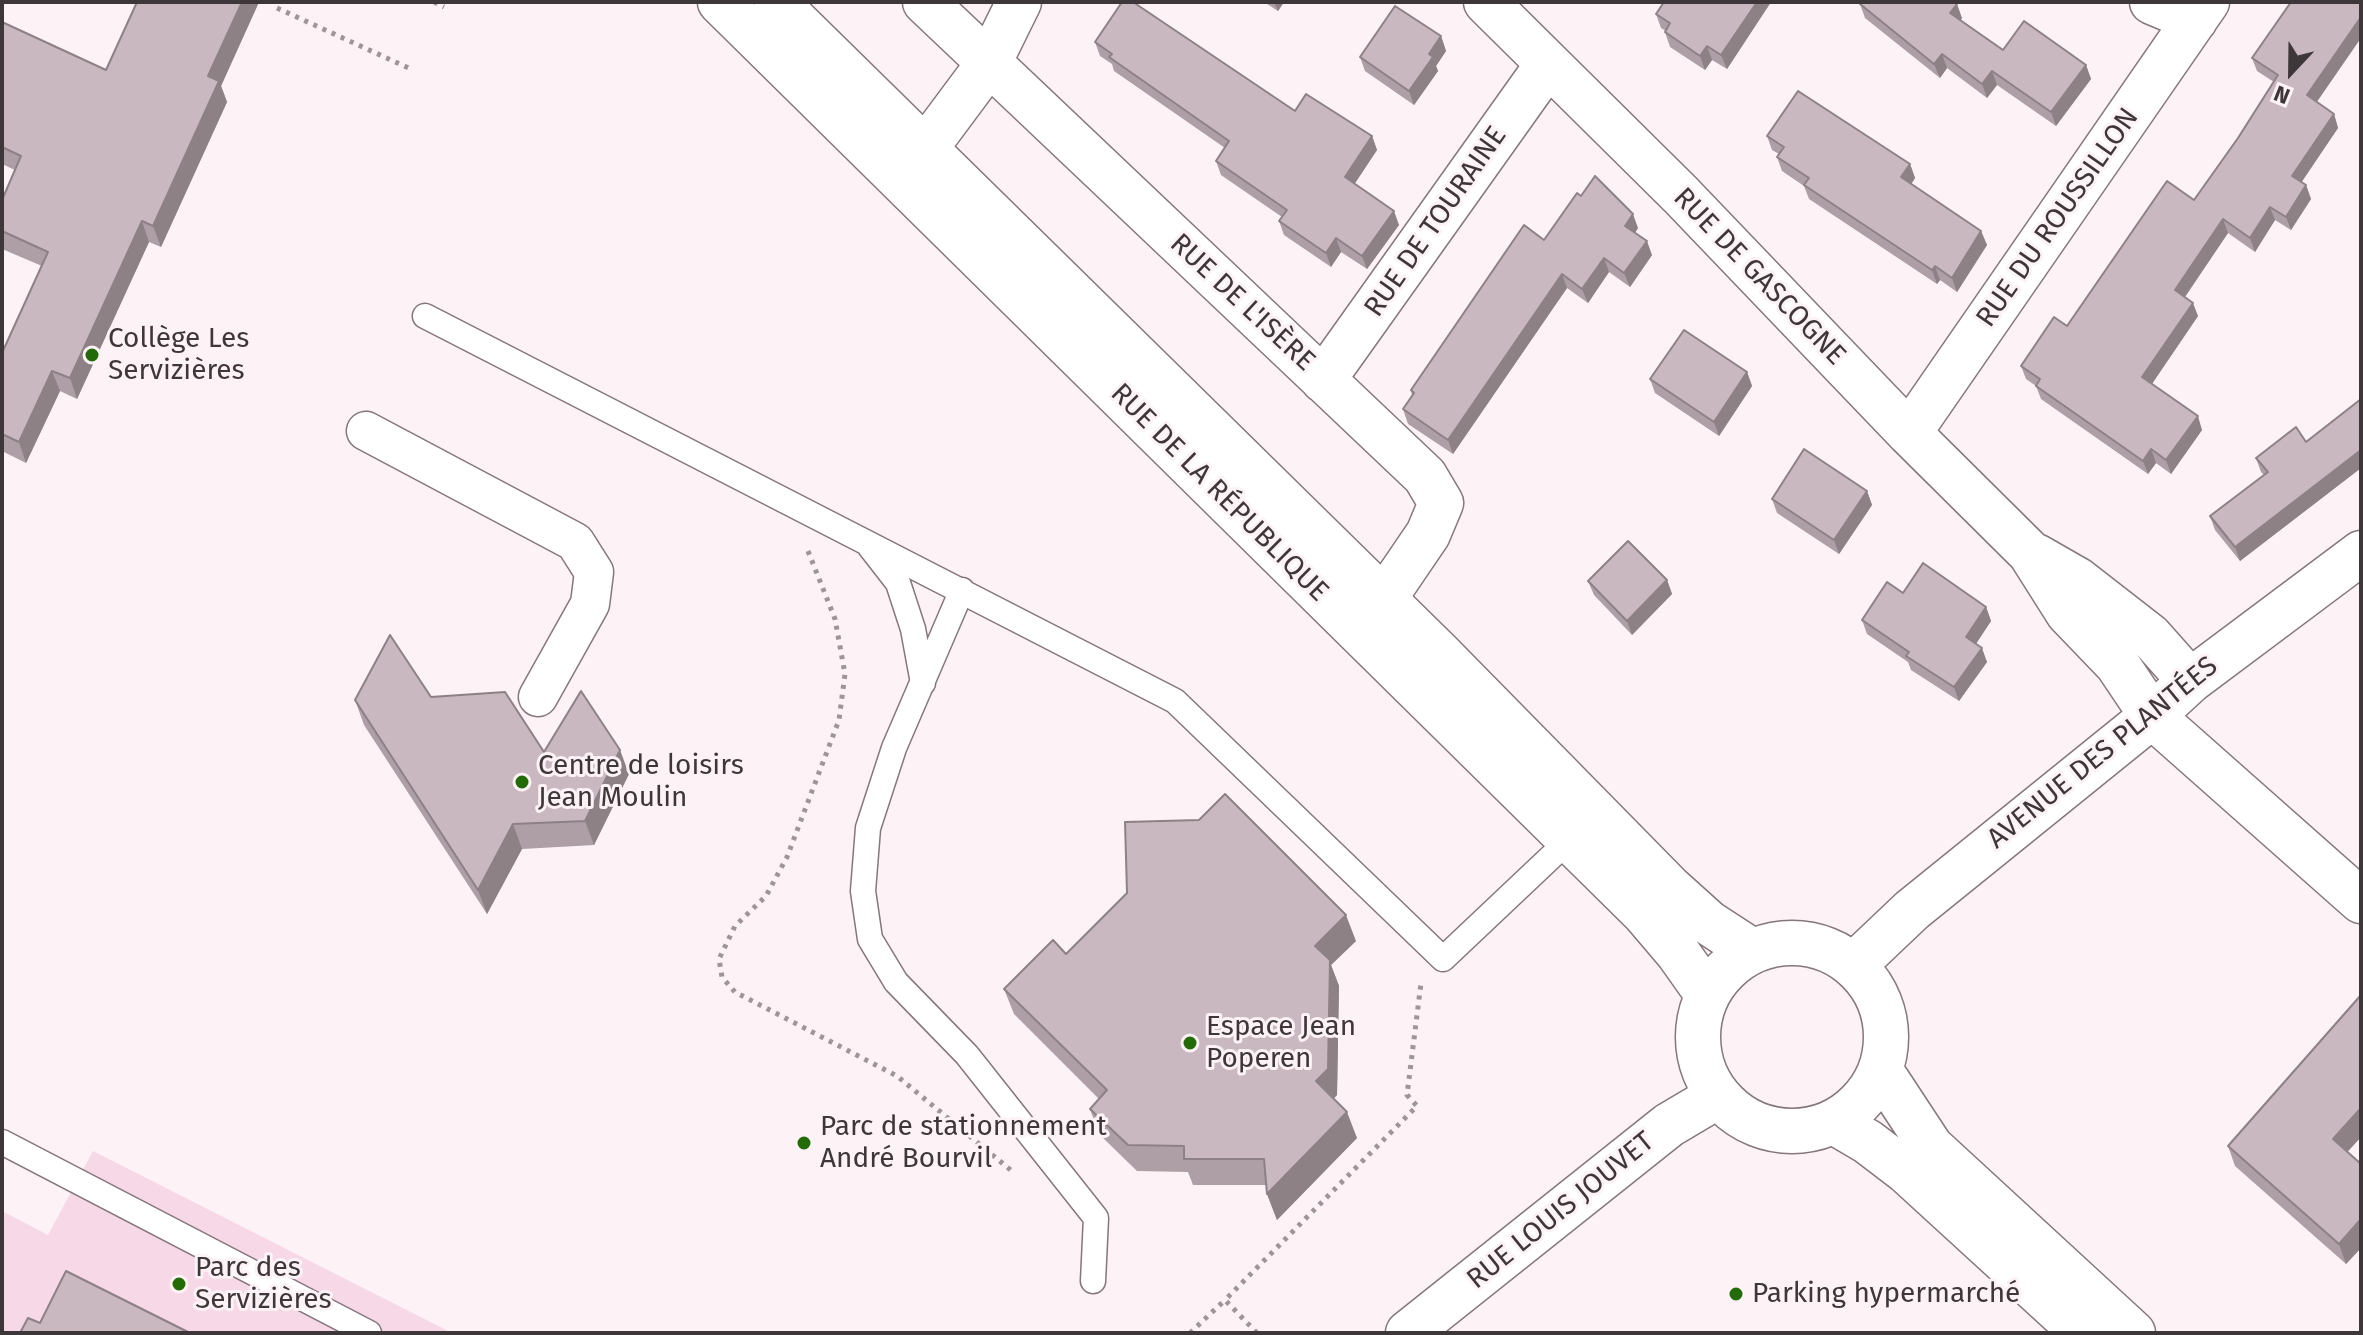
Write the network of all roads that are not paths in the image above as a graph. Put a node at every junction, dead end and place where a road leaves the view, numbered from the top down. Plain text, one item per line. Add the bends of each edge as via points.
1 (720, 2) edge
2 (776, 2) edge
3 (925, 2) edge
4 (1019, 2) edge
5 (1486, 2) edge
6 (2152, 2) edge
7 (2201, 11) edge
8 (989, 63) junction
9 (1548, 64) junction
10 (912, 164) junction
11 (425, 316) dead end
12 (1323, 380) junction
13 (366, 431) dead end
14 (1909, 433) junction
15 (864, 540) junction
16 (2030, 553) junction
17 (2361, 553) edge
18 (962, 590) junction
19 (1372, 616) junction
20 (2190, 681) junction
21 (923, 683) junction
22 (538, 697) dead end
23 (2152, 716) junction
24 (1570, 839) junction
25 (2361, 901) edge
26 (1752, 951) junction
27 (1854, 965) junction
28 (1707, 994) junction
29 (1881, 1071) junction
30 (1718, 1096) junction
31 (1834, 1122) junction
32 (2, 1142) edge
33 (1093, 1281) dead end
34 (369, 1333) edge
35 (1408, 1333) edge
36 (2083, 1333) edge
37 (2133, 1333) edge

1 - 10 street, RUE DE LA RÉPUBLIQUE
2 - 10 street, RUE DE LA RÉPUBLIQUE
3 - 8 street, RUE DE L'ISÈRE
4 - 8 street
5 - 9 street, RUE DE GASCOGNE
6 - 7 street
7 - 14 street, RUE DU ROUSSILLON
8 - 10 street
8 - 12 street, RUE DE L'ISÈRE
9 - 12 street, RUE DE TOURAINE
9 - 14 street, RUE DE GASCOGNE
10 - 19 street, RUE DE LA RÉPUBLIQUE
11 - 15 lane
12 - 19 street, RUE DE L'ISÈRE via 1425,476 1441,503 1428,534
13 - 22 street via 575,542 594,572 590,604
14 - 16 street, RUE DE GASCOGNE
15 - 18 lane
15 - 21 lane via 898,583
16 - 20 street, RUE DE GASCOGNE via 2078,580 2150,636
16 - 23 street, RUE DE GASCOGNE via 2068,613 2117,664
17 - 20 street, AVENUE DES PLANTÉES
18 - 21 lane
18 - 24 lane via 1175,701 1443,959
19 - 24 street, RUE DE LA RÉPUBLIQUE
19 - 26 street, RUE DE LA RÉPUBLIQUE via 1709,923
20 - 23 street, AVENUE DES PLANTÉES
21 - 33 lane via 894,748 868,828 863,891 870,939 896,982 967,1055 1096,1218
23 - 25 street, RUE DE GASCOGNE
23 - 27 street, AVENUE DES PLANTÉES via 1912,910
24 - 28 street, RUE DE LA RÉPUBLIQUE via 1644,913
26 - 27 street via 1778,943 1805,943 1831,950
26 - 28 street via 1726,969
27 - 29 street via 1873,987 1885,1014
28 - 30 street via 1698,1047 1704,1073
29 - 31 street via 1863,1101
29 - 37 street via 1931,1147
30 - 31 street via 1733,1111 1772,1130 1803,1131
30 - 35 street, RUE LOUIS JOUVET via 1669,1125
31 - 36 street via 1906,1171
32 - 34 lane

